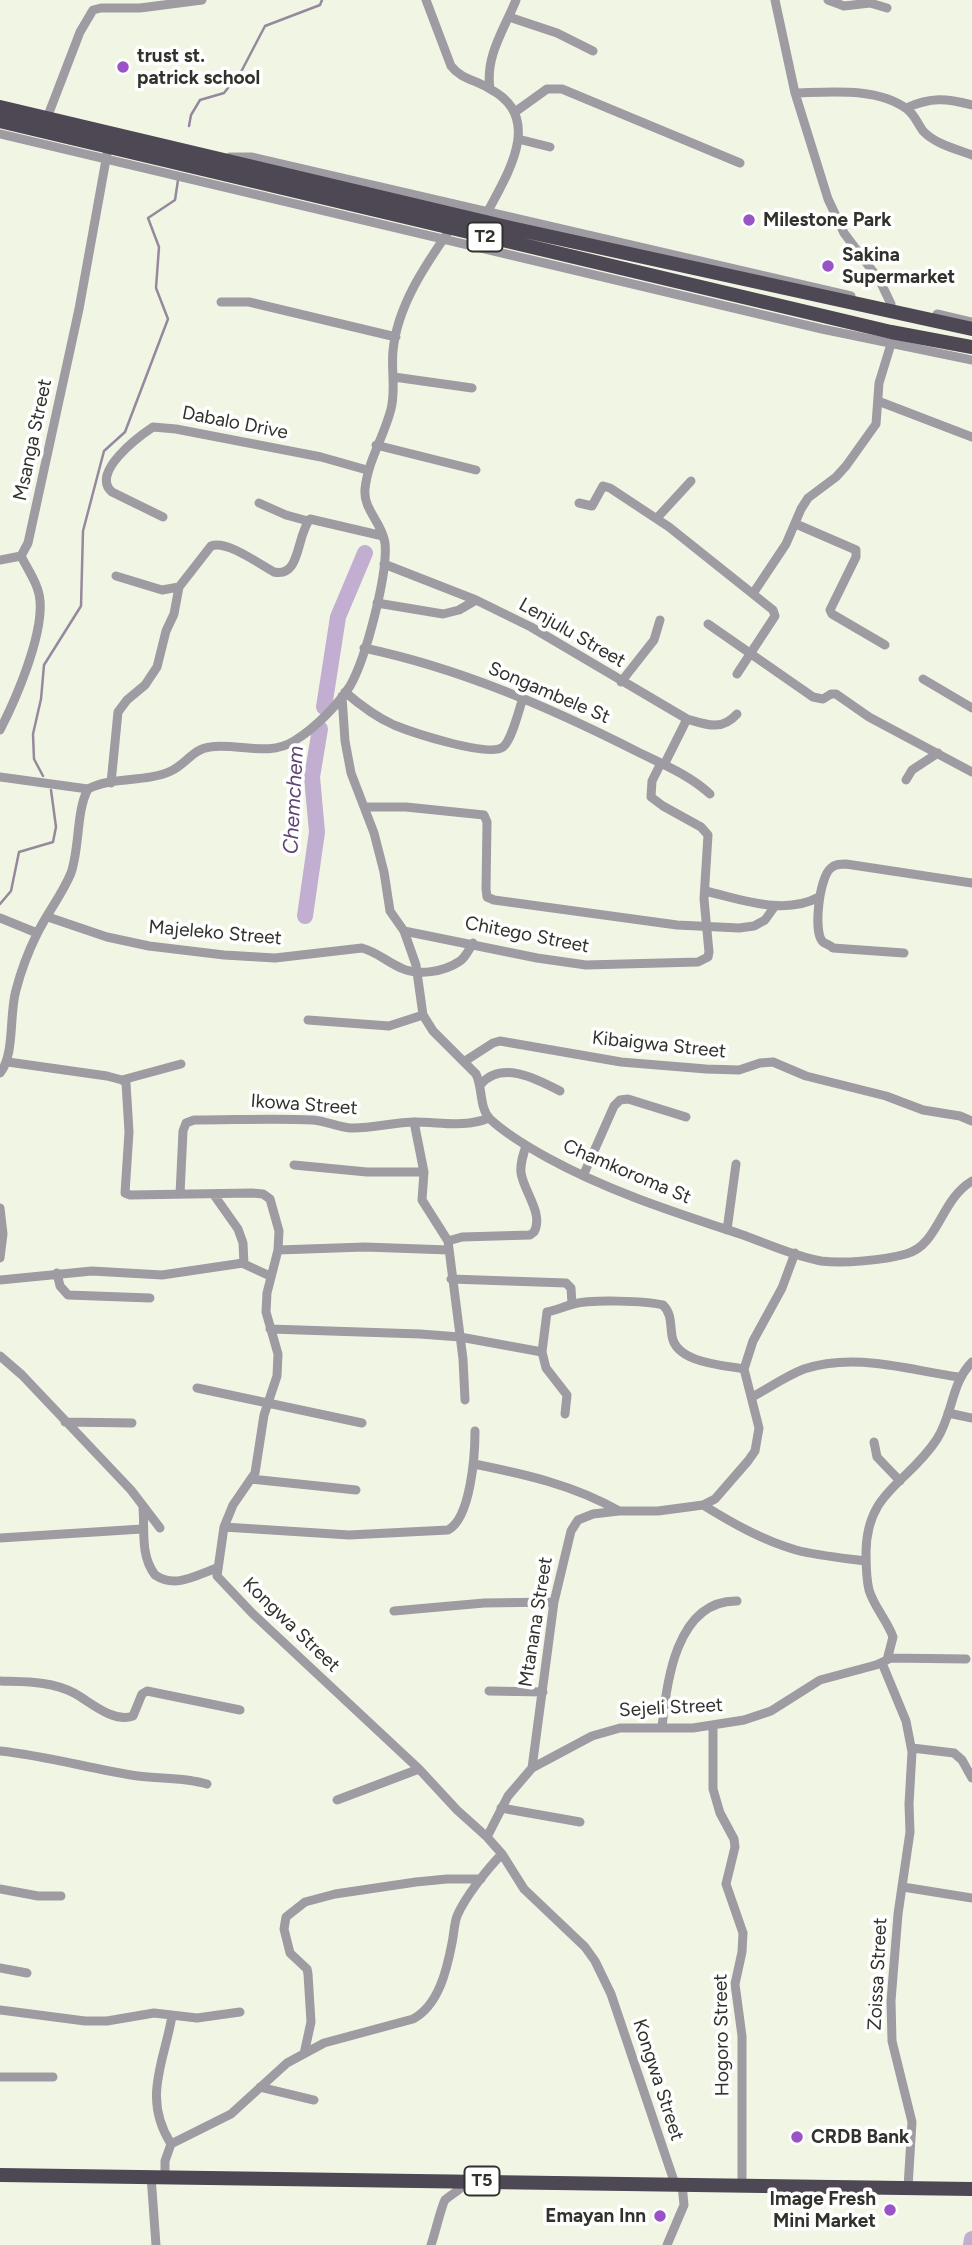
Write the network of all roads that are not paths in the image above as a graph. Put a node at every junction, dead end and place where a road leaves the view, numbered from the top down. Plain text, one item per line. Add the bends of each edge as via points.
1 (202, 0) edge
2 (426, 0) edge
3 (516, 0) edge
4 (775, 0) edge
5 (828, 0) edge
6 (164, 3) edge
7 (887, 8) dead end
8 (509, 17) junction
9 (593, 51) dead end
10 (490, 89) junction
11 (795, 93) junction
12 (972, 105) edge
13 (0, 107) edge
14 (906, 108) junction
15 (515, 112) junction
16 (47, 118) junction
17 (0, 121) edge
18 (0, 134) edge
19 (519, 139) junction
20 (550, 147) dead end
21 (108, 153) junction
22 (972, 155) edge
23 (215, 157) junction
24 (740, 163) dead end
25 (327, 191) junction
26 (398, 208) junction
27 (488, 211) junction
28 (447, 233) junction
29 (221, 302) dead end
30 (891, 304) junction
31 (972, 322) edge
32 (972, 329) edge
33 (396, 337) junction
34 (891, 344) junction
35 (972, 346) edge
36 (972, 360) edge
37 (394, 377) junction
38 (472, 388) dead end
39 (878, 401) junction
40 (972, 436) edge
41 (376, 445) junction
42 (368, 470) junction
43 (476, 470) dead end
44 (691, 481) dead end
45 (258, 503) dead end
46 (579, 503) dead end
47 (163, 517) dead end
48 (657, 519) junction
49 (308, 522) junction
50 (796, 524) junction
51 (383, 536) junction
52 (21, 556) junction
53 (0, 560) edge
54 (384, 564) junction
55 (116, 576) dead end
56 (179, 587) junction
57 (754, 592) junction
58 (476, 600) junction
59 (377, 603) junction
60 (660, 620) dead end
61 (708, 624) dead end
62 (885, 645) dead end
63 (364, 648) junction
64 (751, 655) junction
65 (737, 674) dead end
66 (923, 679) dead end
67 (621, 682) junction
68 (343, 694) junction
69 (523, 698) junction
70 (972, 708) edge
71 (737, 713) dead end
72 (687, 719) junction
73 (0, 730) edge
74 (938, 753) junction
75 (663, 764) junction
76 (972, 772) edge
77 (0, 777) edge
78 (906, 780) dead end
79 (111, 783) junction
80 (88, 789) junction
81 (710, 794) dead end
82 (365, 807) junction
83 (972, 883) edge
84 (705, 891) junction
85 (819, 897) junction
86 (775, 905) junction
87 (48, 917) junction
88 (0, 918) edge
89 (705, 927) junction
90 (404, 931) junction
91 (37, 933) junction
92 (473, 943) junction
93 (904, 953) dead end
94 (418, 973) junction
95 (423, 1015) junction
96 (307, 1020) dead end
97 (465, 1061) junction
98 (8, 1062) junction
99 (181, 1063) dead end
100 (0, 1073) edge
101 (122, 1080) junction
102 (481, 1084) junction
103 (560, 1091) dead end
104 (686, 1117) dead end
105 (489, 1118) junction
106 (972, 1121) edge
107 (414, 1122) junction
108 (526, 1146) junction
109 (736, 1164) dead end
110 (294, 1165) dead end
111 (424, 1172) junction
112 (583, 1176) junction
113 (972, 1181) edge
114 (180, 1194) junction
115 (214, 1195) junction
116 (0, 1208) edge
117 (727, 1230) junction
118 (448, 1246) junction
119 (278, 1250) junction
120 (795, 1254) junction
121 (0, 1258) edge
122 (243, 1263) junction
123 (57, 1273) junction
124 (270, 1276) junction
125 (451, 1279) junction
126 (0, 1280) edge
127 (150, 1298) dead end
128 (572, 1304) junction
129 (270, 1329) junction
130 (460, 1338) junction
131 (542, 1352) junction
132 (0, 1356) edge
133 (972, 1362) edge
134 (744, 1369) junction
135 (959, 1377) junction
136 (197, 1388) dead end
137 (752, 1398) junction
138 (465, 1401) dead end
139 (268, 1403) junction
140 (948, 1413) junction
141 (565, 1414) dead end
142 (972, 1418) edge
143 (65, 1422) junction
144 (132, 1423) dead end
145 (362, 1423) dead end
146 (475, 1431) dead end
147 (874, 1442) dead end
148 (474, 1464) junction
149 (251, 1479) junction
150 (900, 1481) junction
151 (356, 1490) dead end
152 (703, 1505) junction
153 (142, 1506) junction
154 (619, 1511) junction
155 (224, 1527) junction
156 (160, 1528) dead end
157 (142, 1529) junction
158 (0, 1538) edge
159 (866, 1561) junction
160 (217, 1568) junction
161 (737, 1601) dead end
162 (554, 1602) junction
163 (394, 1611) dead end
164 (966, 1659) dead end
165 (885, 1661) junction
166 (0, 1681) edge
167 (489, 1691) dead end
168 (543, 1692) junction
169 (240, 1710) dead end
170 (713, 1726) junction
171 (662, 1728) junction
172 (912, 1748) junction
173 (0, 1751) edge
174 (532, 1768) junction
175 (419, 1769) junction
176 (972, 1778) edge
177 (207, 1784) dead end
178 (337, 1800) dead end
179 (501, 1808) junction
180 (580, 1822) dead end
181 (487, 1837) junction
182 (502, 1854) junction
183 (481, 1879) junction
184 (902, 1887) junction
185 (0, 1889) edge
186 (61, 1896) dead end
187 (972, 1898) edge
188 (0, 1968) edge
189 (27, 1973) dead end
190 (0, 2010) edge
191 (240, 2012) dead end
192 (172, 2016) junction
193 (304, 2054) junction
194 (0, 2077) edge
195 (53, 2077) dead end
196 (260, 2087) junction
197 (314, 2100) dead end
198 (171, 2144) junction
199 (0, 2175) edge
200 (158, 2176) junction
201 (467, 2181) junction
202 (678, 2184) junction
203 (742, 2185) junction
204 (908, 2187) junction
205 (968, 2189) edge
206 (156, 2245) edge
207 (431, 2245) edge
208 (667, 2245) edge

1 - 6 street
2 - 10 street via 451,66 466,79
3 - 8 street
4 - 11 street
5 - 7 street
6 - 16 street via 93,10
8 - 9 street
8 - 10 street via 491,57
10 - 15 street
11 - 14 street via 863,94
11 - 30 street via 835,217
12 - 14 street via 932,99
13 - 16 highway, T2
14 - 22 street via 926,134
15 - 19 street
15 - 24 street via 547,89 562,89
16 - 23 highway, T2
17 - 21 highway, T2
18 - 21 street
19 - 20 street
19 - 27 street
21 - 25 highway, T2
21 - 28 street
21 - 52 street, Msanga Street via 49,454
23 - 25 highway, T2
23 - 27 street via 251,157
25 - 26 highway, T2
26 - 28 highway, T2
26 - 32 highway, T2
27 - 30 street
28 - 33 street via 415,286
28 - 34 street
28 - 35 highway, T2
29 - 33 street via 249,302
30 - 31 street
33 - 37 street
34 - 36 street
34 - 39 street
37 - 38 street
37 - 41 street via 392,406
39 - 40 street
39 - 50 street via 873,429 846,466 808,498
41 - 42 street
41 - 43 street
42 - 47 street, Dabalo Drive via 321,457 153,427 113,463 105,481 112,492
42 - 51 street via 365,502
44 - 48 street
45 - 49 street
46 - 48 street via 592,506 607,486
48 - 57 street
49 - 51 street via 316,519
49 - 56 street via 287,573 274,572 227,546 214,544
50 - 57 street
50 - 62 street via 856,550 830,610
51 - 54 street
52 - 53 street
52 - 73 street via 36,586 40,609 29,658
54 - 58 street, Lenjulu Street
54 - 59 street
55 - 56 street via 162,590
56 - 79 street via 157,667 117,715
57 - 64 street via 775,613
58 - 59 street via 443,614
58 - 67 street, Lenjulu Street via 531,627
59 - 63 street
60 - 67 street via 650,646
61 - 64 street
63 - 68 street
63 - 69 street, Songambele St via 425,663
64 - 65 street
64 - 74 street via 813,697 836,694
66 - 70 street
67 - 72 street, Lenjulu Street
68 - 69 street via 394,725 490,751 506,744
68 - 79 street via 303,735 285,746 202,748 171,771
68 - 82 street via 346,752
69 - 75 street, Songambele St
71 - 72 street, Lenjulu Street via 732,720 710,727
72 - 75 street
74 - 76 street
74 - 78 street
75 - 81 street, Songambele St
75 - 84 street, Chitego Street via 652,781 651,797 708,835
77 - 80 street
79 - 80 street
80 - 87 street via 76,856
82 - 89 street via 484,816 490,899
82 - 90 street via 390,911
83 - 85 street via 846,863 829,869
84 - 86 street
84 - 89 street, Chitego Street
85 - 86 street via 796,906
85 - 93 street via 823,943 833,948
86 - 89 street via 765,920 754,926
87 - 91 street
87 - 94 street, Majeleko Street via 107,937 224,955 275,958 362,948
88 - 91 street
89 - 92 street, Chitego Street via 709,955 698,962 586,965
90 - 92 street, Chitego Street
90 - 94 street
91 - 98 street via 15,993
92 - 94 street via 460,961
94 - 95 street
95 - 96 street via 389,1026
95 - 97 street
97 - 102 street
97 - 106 street, Kibaigwa Street via 493,1043 505,1041 621,1062 706,1069 739,1070 773,1062 815,1079
98 - 100 street
98 - 101 street
99 - 101 street
101 - 114 street via 129,1116 125,1192
102 - 103 street via 493,1073 510,1072
102 - 105 street
104 - 112 street via 620,1100
105 - 107 street, Ikowa Street via 456,1125
105 - 108 street, Chamkoroma St
107 - 111 street
107 - 114 street, Ikowa Street via 350,1128 317,1121 194,1120 183,1130
108 - 112 street, Chamkoroma St
108 - 118 street via 521,1164 538,1220 534,1232 463,1237
109 - 117 street
110 - 111 street
111 - 118 street via 421,1195
112 - 117 street, Chamkoroma St
113 - 120 street, Chamkoroma St via 950,1202 929,1238 911,1252 832,1261
114 - 115 street
115 - 119 street via 268,1196 279,1231
115 - 122 street via 238,1229
116 - 121 street
117 - 120 street, Chamkoroma St
118 - 119 street
118 - 125 street
119 - 124 street
120 - 134 street
122 - 123 street via 162,1275
122 - 124 street
123 - 126 street
123 - 127 street via 68,1295
124 - 129 street via 266,1306
125 - 128 street via 566,1283 572,1288
125 - 130 street
128 - 131 street via 547,1312
128 - 134 street via 663,1305 679,1351
129 - 130 street
129 - 139 street via 278,1360
130 - 131 street
130 - 138 street
131 - 141 street via 546,1368 566,1395
132 - 143 street
133 - 135 street
134 - 137 street
135 - 137 street via 841,1361 802,1370
135 - 140 street
136 - 139 street
137 - 152 street via 759,1427 755,1451 715,1499
139 - 145 street
139 - 149 street
140 - 142 street
140 - 150 street via 937,1439
143 - 144 street
143 - 153 street
146 - 148 street
147 - 150 street via 877,1457
148 - 154 street via 564,1486
148 - 155 street via 458,1521 448,1530 349,1535
149 - 151 street
149 - 155 street
150 - 159 street via 874,1510
152 - 154 street, Mtanana Street
152 - 159 street via 781,1545
153 - 156 street
153 - 157 street
154 - 162 street, Mtanana Street via 586,1516 575,1523
155 - 160 street
157 - 158 street
157 - 160 street via 149,1563 161,1579 184,1580
159 - 165 street via 869,1589 893,1637
160 - 175 street, Kongwa Street via 219,1580 251,1613
161 - 171 street via 713,1606 682,1636 667,1688
162 - 163 street
162 - 168 street, Mtanana Street
164 - 165 street, Sejeli Street
165 - 170 street, Sejeli Street via 820,1680 764,1714
165 - 172 street, Zoissa Street
166 - 169 street via 52,1684 121,1718 133,1716 147,1691
167 - 168 street
168 - 174 street, Mtanana Street
170 - 171 street, Sejeli Street
170 - 203 street, Hogoro Street via 713,1789 735,1847 726,1886 743,1933 735,1984 742,2036
171 - 174 street, Sejeli Street via 604,1731
172 - 176 street via 954,1753
172 - 184 street, Zoissa Street via 911,1832
173 - 177 street
174 - 179 street, Sejeli Street
175 - 178 street
175 - 181 street, Kongwa Street
179 - 180 street
179 - 181 street, Sejeli Street
181 - 182 street, Kongwa Street
182 - 183 street
182 - 202 street, Kongwa Street via 524,1889 577,1937 595,1961
183 - 193 street via 458,1915 442,1978 424,2012 324,2043
183 - 193 street via 416,1882 335,1894 305,1902 286,1917 290,1953 309,1975 311,2022
184 - 187 street
184 - 204 street, Zoissa Street via 891,2025 912,2122
185 - 186 street
188 - 189 street
190 - 192 street via 85,2021 154,2013
191 - 192 street
192 - 198 street via 159,2068 156,2107
193 - 196 street
194 - 195 street
196 - 197 street
196 - 198 street via 230,2114
198 - 200 street
199 - 200 highway, T5
200 - 201 highway, T5
200 - 206 street
201 - 202 highway, T5
201 - 207 street via 445,2201
202 - 203 highway, T5
202 - 208 street via 684,2205
203 - 204 highway, T5
204 - 205 highway, T5

